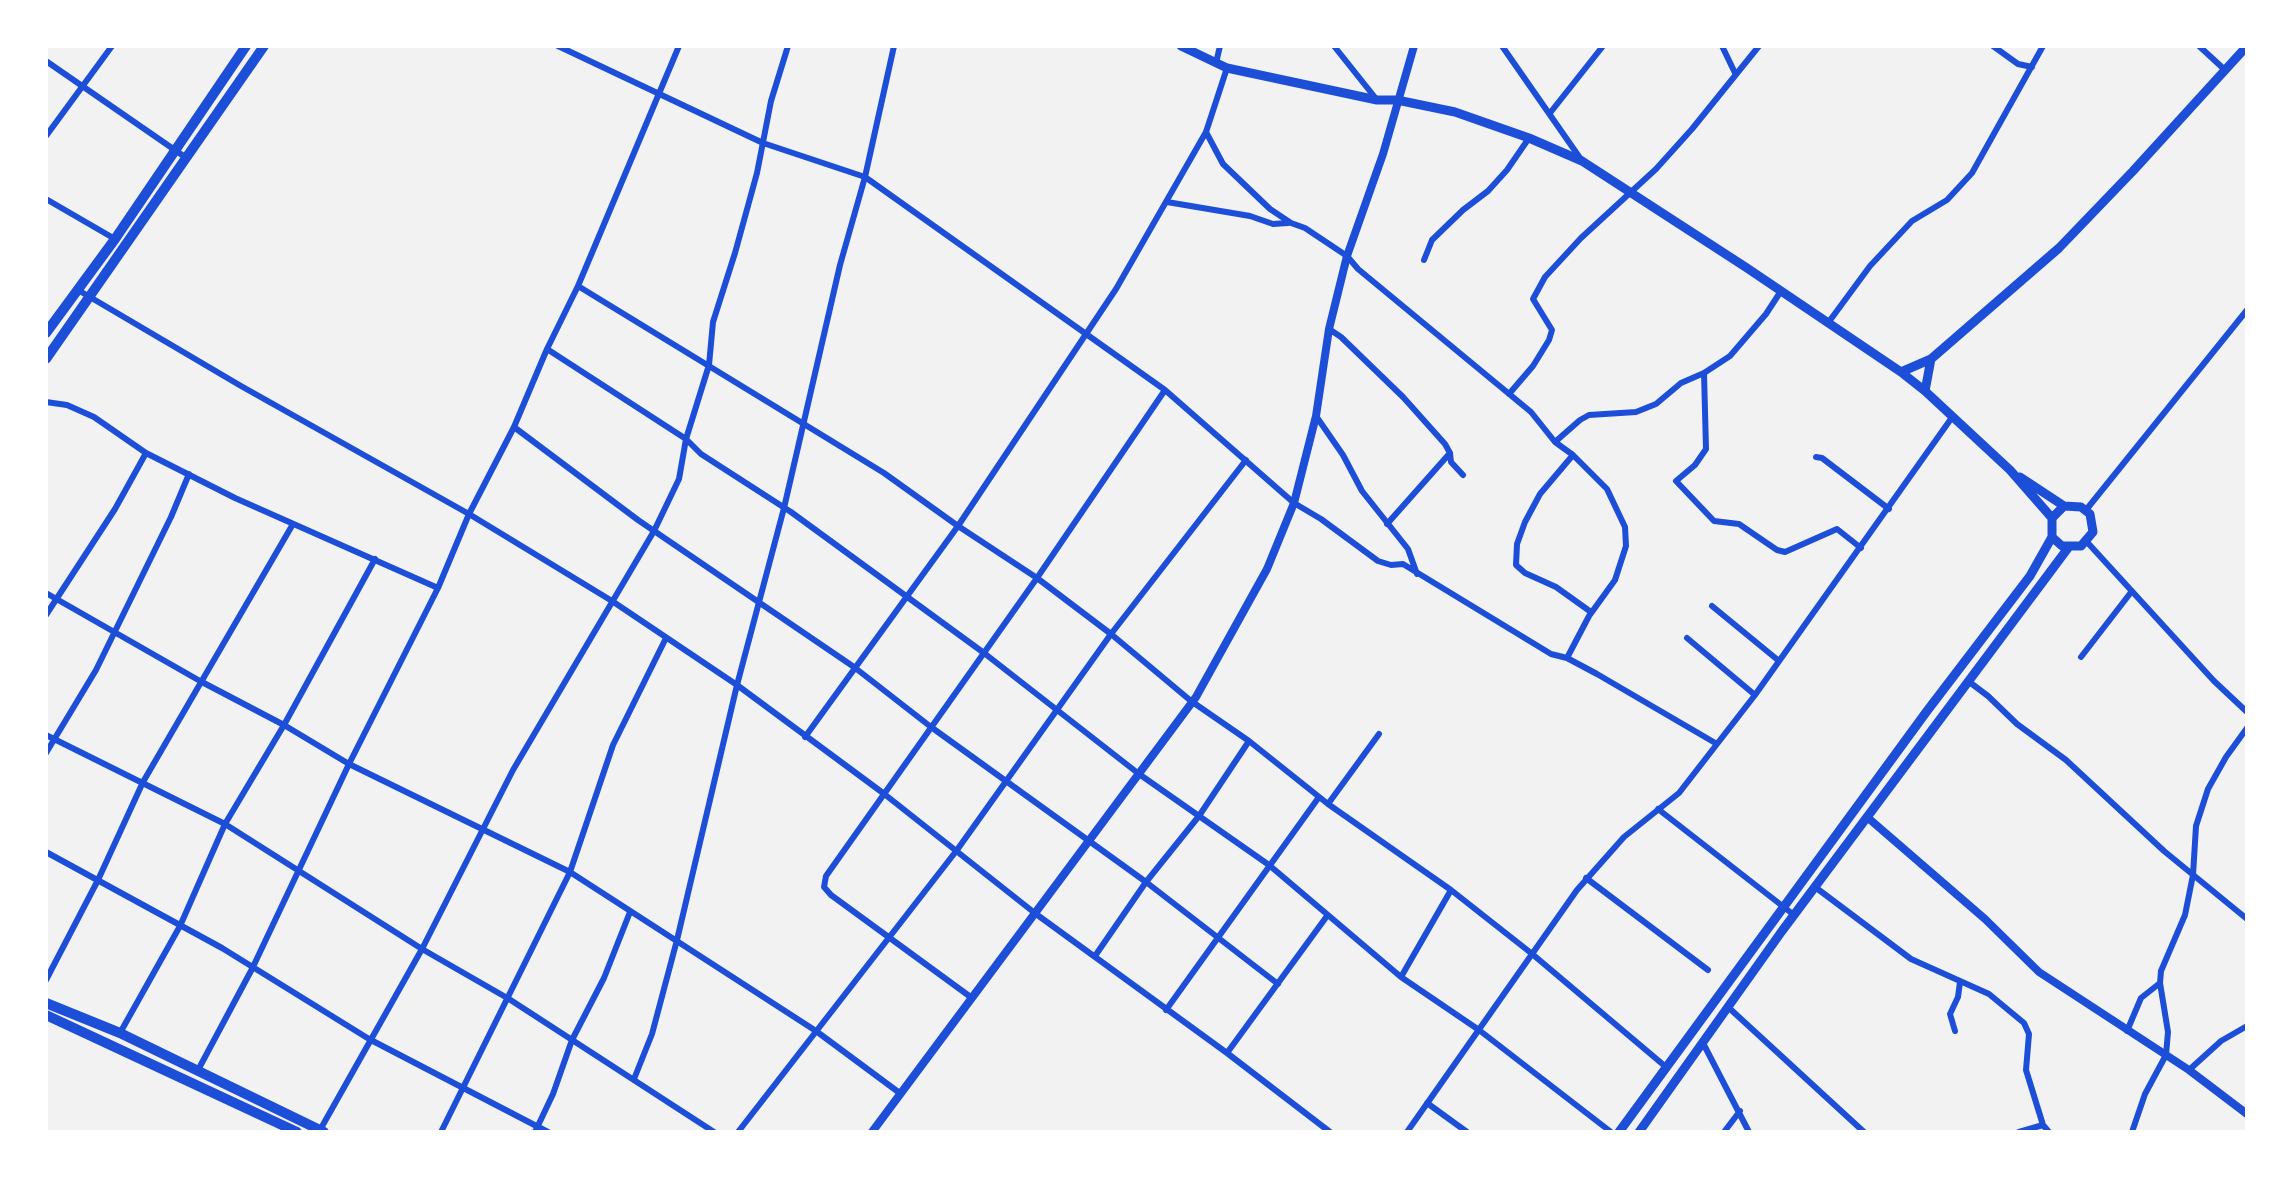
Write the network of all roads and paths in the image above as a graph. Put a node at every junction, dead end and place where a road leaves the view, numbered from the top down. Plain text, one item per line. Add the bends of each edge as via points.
1 (112, 46) edge
2 (246, 46) edge
3 (264, 46) edge
4 (558, 46) edge
5 (679, 46) edge
6 (788, 46) edge
7 (894, 46) edge
8 (1181, 46) edge
9 (1220, 46) edge
10 (1334, 46) edge
11 (1414, 46) edge
12 (1502, 46) edge
13 (1603, 46) edge
14 (1722, 46) edge
15 (1759, 46) edge
16 (1993, 46) edge
17 (2043, 46) edge
18 (2199, 46) edge
19 (2247, 46) edge
20 (46, 61) edge
21 (1216, 63) junction
22 (2032, 67) junction
23 (1227, 68) junction
24 (2225, 70) junction
25 (1735, 73) junction
26 (81, 85) junction
27 (658, 93) junction
28 (1377, 100) junction
29 (1397, 100) junction
30 (1550, 113) junction
31 (1206, 132) junction
32 (46, 136) edge
33 (1529, 138) junction
34 (763, 143) junction
35 (175, 149) junction
36 (185, 157) junction
37 (1582, 161) junction
38 (865, 177) junction
39 (1630, 192) junction
40 (46, 199) edge
41 (1167, 202) junction
42 (1291, 223) junction
43 (115, 239) junction
44 (1347, 256) junction
45 (1424, 260) dead end
46 (578, 286) junction
47 (78, 290) junction
48 (1781, 291) junction
49 (89, 296) junction
50 (2247, 310) edge
51 (1828, 323) junction
52 (1329, 329) junction
53 (46, 333) edge
54 (1085, 335) junction
55 (547, 349) junction
56 (46, 359) edge
57 (1931, 359) junction
58 (709, 365) junction
59 (1901, 372) junction
60 (1704, 373) junction
61 (1165, 390) junction
62 (1925, 391) junction
63 (1509, 394) junction
64 (46, 402) edge
65 (1316, 416) junction
66 (1953, 416) junction
67 (802, 422) junction
68 (514, 427) junction
69 (686, 439) junction
70 (1555, 442) junction
71 (146, 453) junction
72 (1450, 453) junction
73 (1573, 455) junction
74 (1816, 457) dead end
75 (1246, 460) junction
76 (2010, 470) junction
77 (189, 474) junction
78 (1463, 475) dead end
79 (1294, 503) junction
80 (2064, 506) junction
81 (784, 508) junction
82 (1889, 509) junction
83 (2086, 510) junction
84 (469, 514) junction
85 (2052, 518) junction
86 (293, 524) junction
87 (1387, 524) junction
88 (958, 526) junction
89 (654, 531) junction
90 (2052, 537) junction
91 (2087, 542) junction
92 (1861, 548) junction
93 (2068, 548) junction
94 (375, 559) junction
95 (1417, 574) junction
96 (1037, 578) junction
97 (438, 588) junction
98 (2132, 591) junction
99 (46, 593) edge
100 (907, 597) junction
101 (55, 598) junction
102 (612, 601) junction
103 (760, 605) junction
104 (1712, 606) dead end
105 (1591, 612) junction
106 (46, 615) edge
107 (115, 632) junction
108 (1111, 634) junction
109 (666, 638) junction
110 (1687, 638) dead end
111 (984, 653) junction
112 (2081, 657) dead end
113 (1567, 658) junction
114 (1779, 661) junction
115 (854, 667) junction
116 (200, 681) junction
117 (1968, 681) junction
118 (737, 685) junction
119 (1755, 695) junction
120 (1191, 701) junction
121 (1056, 711) junction
122 (2247, 712) edge
123 (284, 725) junction
124 (931, 727) junction
125 (2247, 728) edge
126 (1379, 734) dead end
127 (46, 735) edge
128 (805, 737) junction
129 (54, 739) junction
130 (1249, 741) junction
131 (1717, 744) junction
132 (46, 753) edge
133 (349, 764) junction
134 (1139, 774) junction
135 (1005, 781) junction
136 (143, 782) junction
137 (883, 793) junction
138 (1319, 797) junction
139 (1328, 804) junction
140 (1658, 809) junction
141 (1199, 816) junction
142 (1867, 817) junction
143 (225, 824) junction
144 (482, 830) junction
145 (1089, 841) junction
146 (957, 850) junction
147 (46, 852) edge
148 (1269, 865) junction
149 (297, 871) junction
150 (570, 872) junction
151 (2193, 875) junction
152 (1586, 878) junction
153 (98, 880) junction
154 (1146, 882) junction
155 (1815, 887) junction
156 (1451, 890) junction
157 (1784, 906) junction
158 (630, 912) junction
159 (1036, 914) junction
160 (1794, 915) junction
161 (1327, 916) junction
162 (2247, 919) edge
163 (180, 926) junction
164 (890, 936) junction
165 (1218, 939) junction
166 (677, 940) junction
167 (422, 949) junction
168 (1531, 953) junction
169 (1095, 956) junction
170 (252, 969) junction
171 (1708, 970) dead end
172 (1401, 977) junction
173 (46, 980) edge
174 (1960, 981) junction
175 (2160, 983) junction
176 (1278, 984) junction
177 (972, 998) junction
178 (509, 999) junction
179 (46, 1003) edge
180 (1728, 1007) junction
181 (1166, 1010) junction
182 (46, 1015) edge
183 (2247, 1026) edge
184 (1479, 1030) junction
185 (816, 1031) junction
186 (1955, 1031) dead end
187 (2127, 1031) junction
188 (120, 1033) junction
189 (369, 1039) junction
190 (572, 1040) junction
191 (1703, 1043) junction
192 (1227, 1053) junction
193 (2166, 1055) junction
194 (1666, 1067) junction
195 (2189, 1070) junction
196 (197, 1072) junction
197 (634, 1079) junction
198 (464, 1089) junction
199 (901, 1094) junction
200 (1427, 1103) junction
201 (1740, 1111) junction
202 (2247, 1114) edge
203 (2043, 1125) junction
204 (536, 1129) edge
205 (322, 1131) edge
206 (297, 1132) edge
207 (441, 1132) edge
208 (548, 1132) edge
209 (714, 1132) edge
210 (738, 1132) edge
211 (872, 1132) edge
212 (1330, 1132) edge
213 (1407, 1132) edge
214 (1467, 1132) edge
215 (1611, 1132) edge
216 (1619, 1132) edge
217 (1639, 1132) edge
218 (1724, 1132) edge
219 (1749, 1132) edge
220 (1864, 1132) edge
221 (2019, 1132) edge
222 (2049, 1132) edge
223 (2132, 1132) edge

1 - 26 street
2 - 35 main road
3 - 36 main road
4 - 27 street
5 - 27 street
6 - 34 street
7 - 38 street
8 - 21 main road
9 - 21 street
10 - 28 street
11 - 29 street
12 - 30 street
13 - 30 street
14 - 25 street
15 - 25 street
16 - 22 street
17 - 22 street
18 - 24 street
19 - 24 main road
20 - 26 street
21 - 23 main road
22 - 51 street via 1972,173 1947,200 1912,221
23 - 28 main road
23 - 31 street
24 - 57 main road via 2059,248
25 - 39 street via 1692,129
26 - 32 street
26 - 35 street
27 - 34 street
27 - 46 street
28 - 29 main road
29 - 33 main road via 1455,112
29 - 44 street
30 - 37 street
31 - 41 street
31 - 42 street via 1223,164
33 - 37 main road
33 - 45 street via 1488,191 1432,240
34 - 38 street
34 - 58 street via 713,322
35 - 36 street
35 - 43 main road
36 - 49 main road
37 - 39 main road
38 - 54 street
38 - 67 street
39 - 48 main road
39 - 63 street via 1561,259 1534,294 1534,305 1552,330 1544,352
40 - 43 street
41 - 42 street
41 - 54 street
42 - 44 street
43 - 47 main road
44 - 52 street
44 - 63 street
46 - 55 street
46 - 58 street
47 - 49 street
47 - 53 main road
48 - 51 main road
48 - 60 street via 1730,356
49 - 56 main road
49 - 84 street
50 - 83 street
51 - 59 main road
52 - 65 street
52 - 72 street via 1403,397
54 - 61 street
54 - 88 street
55 - 68 street
55 - 69 street
57 - 59 main road
57 - 62 main road
58 - 67 street
58 - 69 street
59 - 62 main road
60 - 70 street via 1636,412 1589,415
60 - 92 street via 1706,449 1676,481 1714,521 1739,524 1777,550 1785,552 1837,529
61 - 75 street
61 - 96 street
62 - 66 main road
63 - 70 street
64 - 71 street via 94,417
65 - 79 street
65 - 87 street
66 - 76 main road
66 - 82 street
67 - 81 street
67 - 88 street
68 - 84 street
68 - 89 street
69 - 81 street
69 - 89 street via 679,479
70 - 73 street
71 - 77 street
71 - 101 street
72 - 78 street
72 - 87 street
73 - 105 street via 1607,489 1625,527 1626,546 1615,580
73 - 105 street via 1540,494 1525,522 1516,565
74 - 82 street
75 - 79 street
75 - 108 street
76 - 80 main road
76 - 85 main road
77 - 86 street
77 - 107 street
79 - 95 street via 1378,561 1403,564
79 - 120 street via 1267,569
80 - 83 main road
80 - 85 main road
81 - 100 street
81 - 103 street
82 - 92 street
83 - 91 main road via 2094,526
84 - 97 street
84 - 102 street
85 - 90 main road
86 - 94 street
86 - 116 street
87 - 95 street via 1408,549
88 - 96 street
88 - 100 street
89 - 102 street
89 - 103 street
90 - 93 main road
90 - 157 main road via 2030,576
91 - 93 main road
91 - 98 street
92 - 114 street
93 - 117 main road
94 - 97 street
94 - 123 street
95 - 113 street via 1551,654
96 - 108 street
96 - 111 street
97 - 133 street
98 - 112 street
98 - 122 street
99 - 101 street
100 - 111 street
100 - 115 street
101 - 106 street
101 - 107 street
102 - 109 street
102 - 144 street
103 - 115 street
103 - 118 street
104 - 114 street
105 - 113 street
107 - 116 street
107 - 129 street
108 - 120 street
108 - 121 street
109 - 118 street
109 - 150 street via 613,745
110 - 119 street
111 - 121 street
111 - 124 street
113 - 131 street
114 - 119 street
115 - 124 street
115 - 128 street
116 - 123 street
116 - 136 street
117 - 142 main road
117 - 151 street via 2066,760
118 - 128 street
118 - 166 street
119 - 131 street
120 - 130 street
120 - 134 street
121 - 134 street
121 - 135 street
123 - 133 street
123 - 143 street
124 - 135 street
124 - 137 street
125 - 151 street via 2208,789 2196,826
126 - 139 street
127 - 129 street
128 - 137 street
129 - 132 street
129 - 136 street
130 - 138 street
130 - 141 street
131 - 140 street via 1679,793
133 - 144 street
133 - 149 street
134 - 141 street
134 - 145 street
135 - 145 street
135 - 146 street
136 - 143 street
136 - 153 street
137 - 146 street
137 - 164 street via 826,876 824,887
138 - 139 street
138 - 148 street
139 - 156 street
140 - 152 street
140 - 157 street
141 - 148 street
141 - 154 street
142 - 155 main road
142 - 187 street via 2039,972
143 - 149 street
143 - 163 street
144 - 150 street
144 - 167 street
145 - 154 street
145 - 159 street
146 - 159 street
146 - 164 street
147 - 153 street
148 - 161 street
148 - 165 street
149 - 167 street
149 - 170 street
150 - 158 street
150 - 178 street
151 - 162 street
151 - 175 street via 2185,915
152 - 168 street
152 - 171 street
153 - 163 street
153 - 173 street
154 - 165 street
154 - 169 street
155 - 160 main road
155 - 174 street via 1911,959
156 - 168 street
156 - 172 street
157 - 160 street
157 - 194 main road
158 - 166 street
158 - 190 street
159 - 169 street
159 - 177 street
160 - 180 main road
161 - 172 street
161 - 176 street
163 - 170 street
163 - 188 street
164 - 177 street
164 - 185 street
165 - 176 street
165 - 181 street
166 - 185 street
166 - 197 street
167 - 178 street
167 - 189 street
168 - 184 street
168 - 194 street
169 - 181 street
170 - 189 street
170 - 196 street
172 - 184 street
174 - 186 street via 1950,1014
174 - 203 street via 1989,994 2024,1023 2029,1034 2026,1070
175 - 187 street via 2141,998
175 - 193 street
176 - 192 street
177 - 199 street
178 - 190 street
178 - 198 street
179 - 188 main road
180 - 191 main road
180 - 220 street
181 - 192 street
182 - 206 main road
183 - 195 street
184 - 200 street
184 - 215 street
185 - 199 street
185 - 210 street
187 - 193 street
188 - 196 main road
189 - 198 street
189 - 205 street
190 - 197 street
190 - 204 street
191 - 201 street
191 - 217 main road
192 - 212 street
193 - 195 street
193 - 223 street
194 - 216 main road
195 - 202 street
196 - 205 main road
197 - 209 street
198 - 204 street
198 - 207 street
199 - 211 street
200 - 213 street
200 - 214 street
201 - 218 street
201 - 219 street
203 - 221 street
203 - 222 street
204 - 208 street

